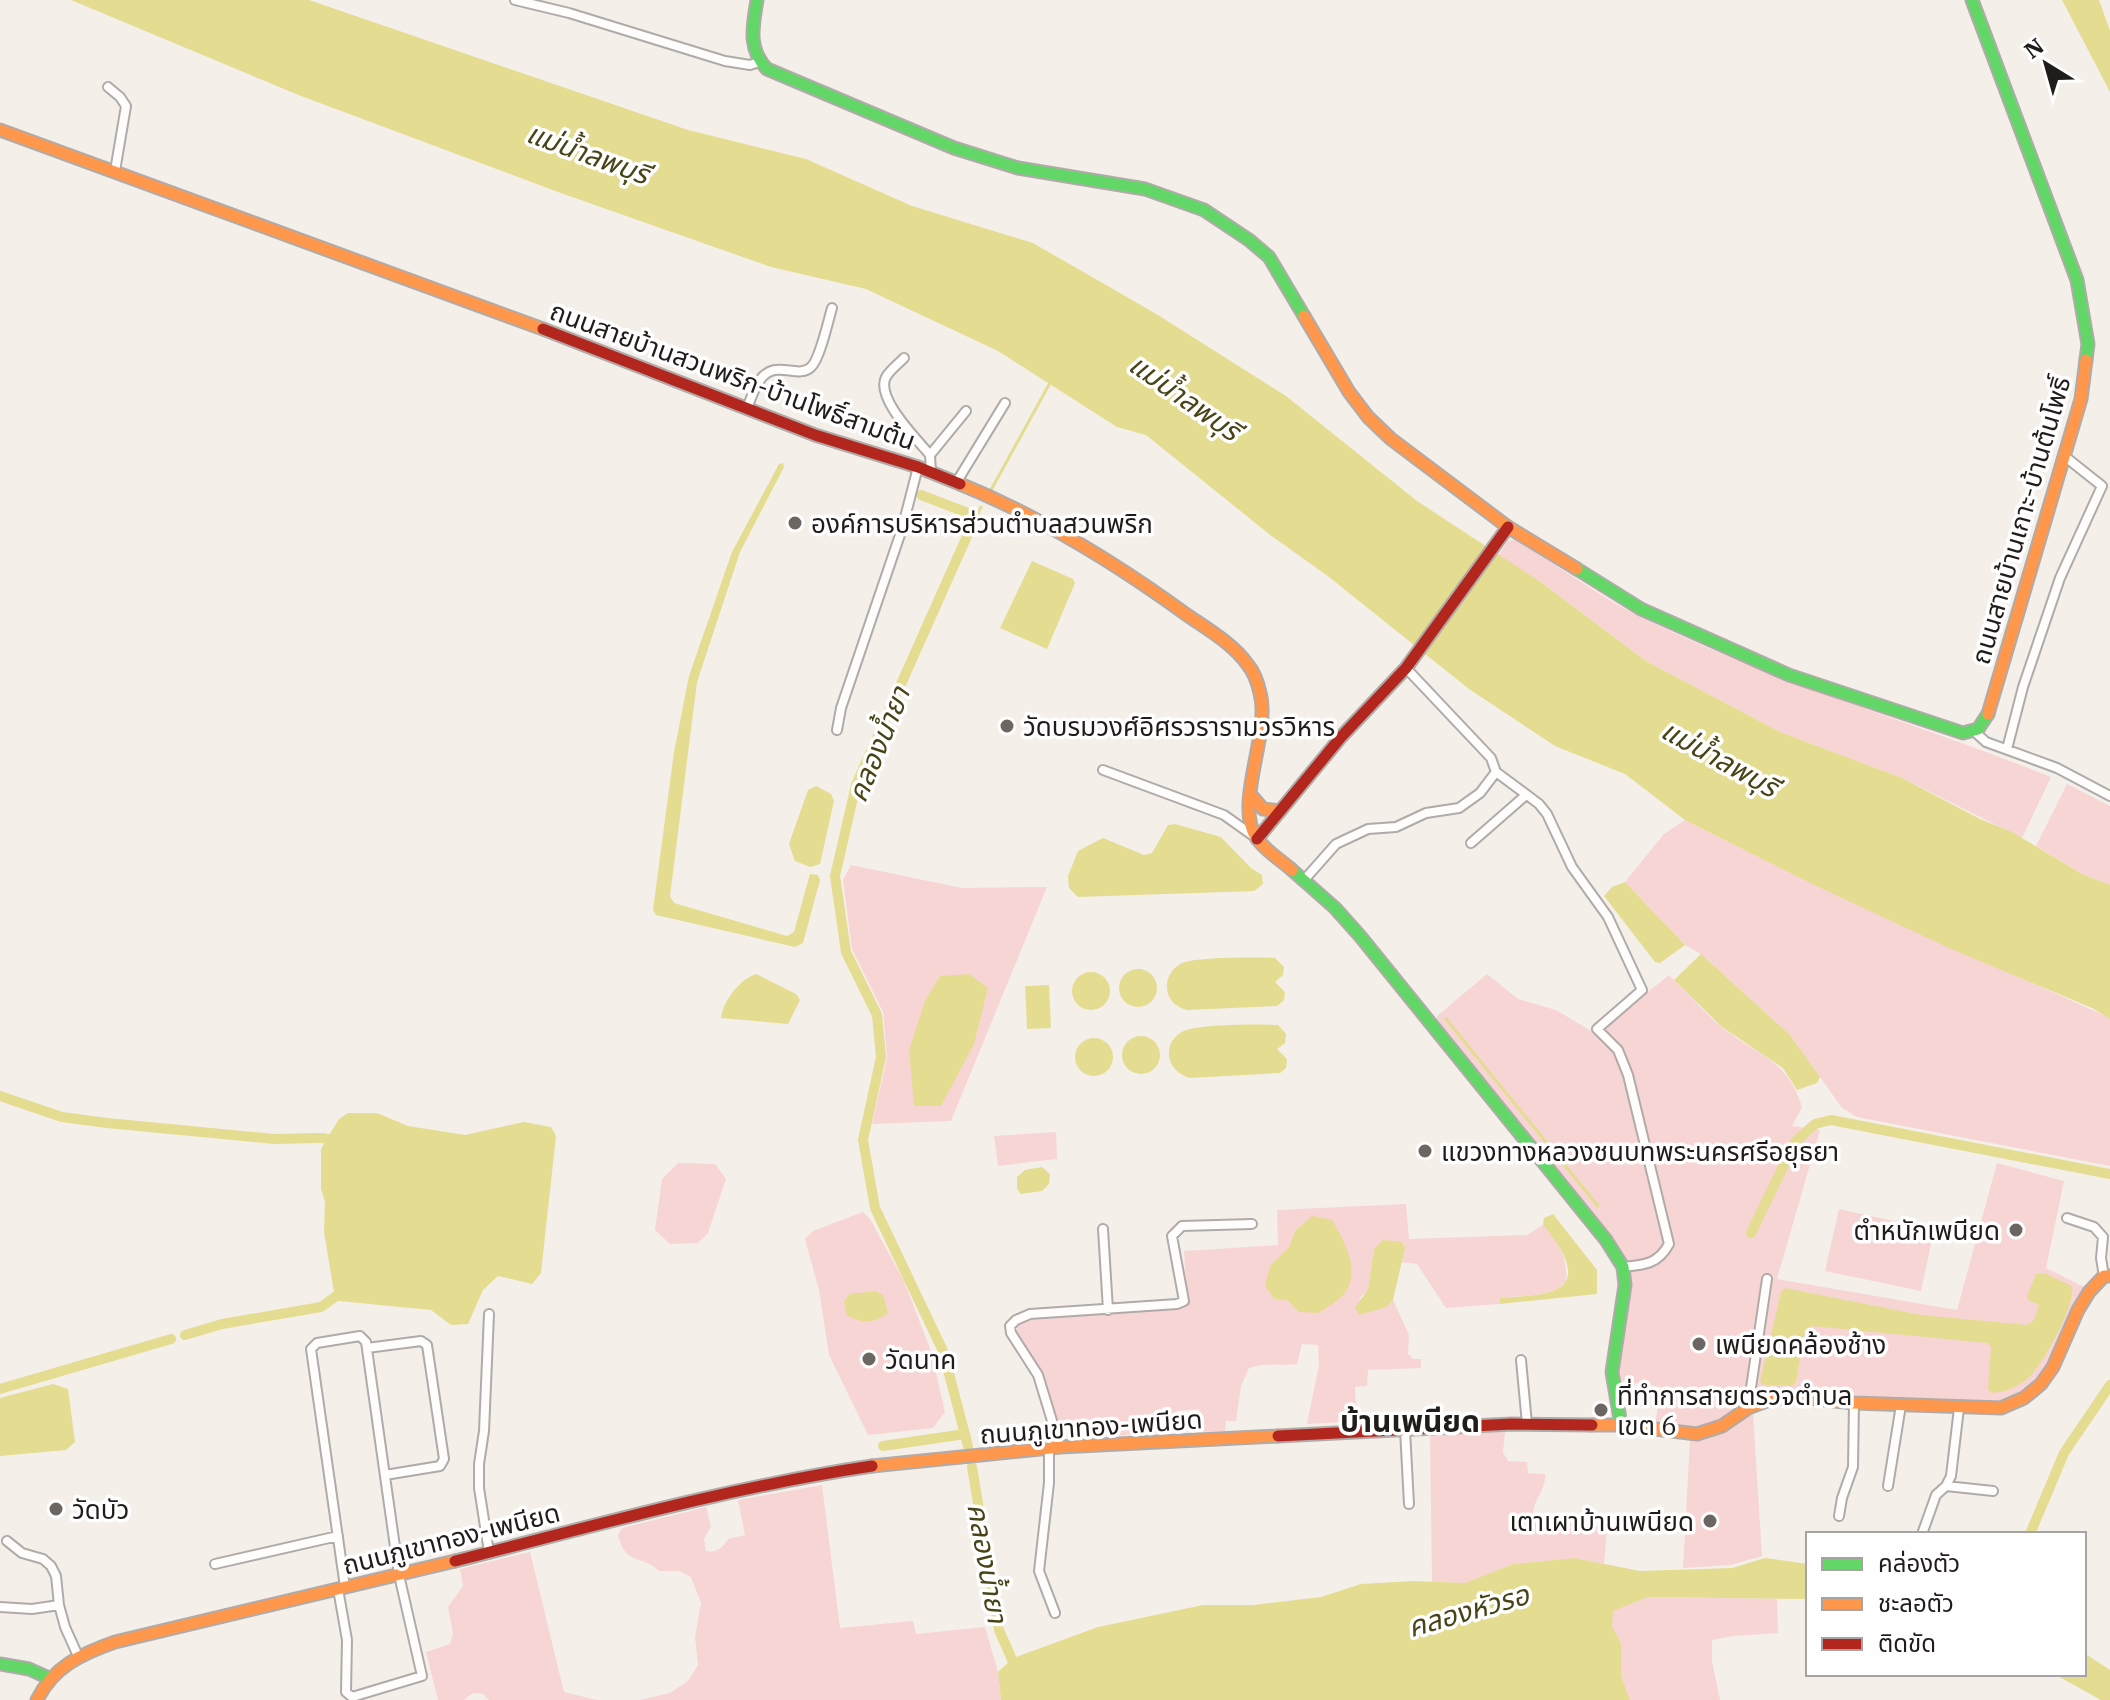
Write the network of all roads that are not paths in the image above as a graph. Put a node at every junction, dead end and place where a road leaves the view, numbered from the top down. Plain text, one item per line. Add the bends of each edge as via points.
1 (515, 0) edge
2 (757, 0) edge
3 (1972, 0) edge
4 (759, 62) junction
5 (108, 87) dead end
6 (0, 130) edge
7 (115, 171) junction
8 (832, 308) dead end
9 (904, 358) dead end
10 (1005, 403) dead end
11 (747, 408) junction
12 (966, 411) dead end
13 (930, 455) junction
14 (2063, 455) junction
15 (918, 467) junction
16 (931, 472) junction
17 (956, 483) junction
18 (1508, 527) junction
19 (1409, 665) junction
20 (837, 730) dead end
21 (1975, 732) junction
22 (2007, 749) junction
23 (1103, 770) dead end
24 (1496, 772) junction
25 (1250, 794) junction
26 (1526, 795) junction
27 (2110, 796) edge
28 (1280, 811) junction
29 (1257, 839) junction
30 (1471, 843) dead end
31 (1305, 879) junction
32 (2067, 1218) dead end
33 (1252, 1224) dead end
34 (1103, 1229) dead end
35 (1623, 1267) junction
36 (2107, 1276) edge
37 (1767, 1279) dead end
38 (1108, 1310) junction
39 (489, 1314) dead end
40 (367, 1348) junction
41 (1521, 1360) dead end
42 (1854, 1403) junction
43 (1901, 1405) junction
44 (1748, 1408) junction
45 (1959, 1408) junction
46 (1527, 1424) junction
47 (1621, 1425) junction
48 (1405, 1430) junction
49 (1055, 1448) junction
50 (385, 1475) junction
51 (1888, 1486) dead end
52 (1946, 1486) junction
53 (1993, 1491) dead end
54 (1409, 1504) dead end
55 (1839, 1516) dead end
56 (1923, 1532) edge
57 (338, 1536) junction
58 (7, 1541) dead end
59 (489, 1552) junction
60 (215, 1564) dead end
61 (399, 1575) junction
62 (342, 1588) junction
63 (59, 1605) junction
64 (0, 1607) edge
65 (1055, 1613) dead end
66 (78, 1656) junction
67 (0, 1664) edge
68 (49, 1678) junction
69 (37, 1700) edge

1 - 4 street via 725,61
2 - 4 street via 750,40
3 - 14 street, ถนนสายบ้านเกาะ-บ้านต้นโพธิ์ via 2077,280 2087,368
4 - 18 street via 954,148 1018,168 1145,189 1217,218 1269,257 1368,417
5 - 7 street via 126,106
6 - 7 street, ถนนสายบ้านสวนพริก-บ้านโพธิ์สามต้น
7 - 11 street, ถนนสายบ้านสวนพริก-บ้านโพธิ์สามต้น
8 - 11 street via 814,365 805,371 776,369 765,374
9 - 13 street via 886,377 886,397
10 - 17 street
11 - 15 street, ถนนสายบ้านสวนพริก-บ้านโพธิ์สามต้น
12 - 13 street
13 - 16 street
14 - 21 street, ถนนสายบ้านเกาะ-บ้านต้นโพธิ์ via 1987,716
14 - 22 street via 2102,486 2060,578
15 - 16 street, ถนนสายบ้านสวนพริก-บ้านโพธิ์สามต้น
15 - 20 street
16 - 17 street, ถนนสายบ้านสวนพริก-บ้านโพธิ์สามต้น
17 - 25 street, ถนนสายบ้านสวนพริก-บ้านโพธิ์สามต้น via 997,499 1094,552 1230,645 1250,667 1261,695
18 - 19 street
18 - 21 street via 1641,609 1789,675 1963,733
19 - 24 street via 1491,758
19 - 28 street
21 - 22 street
22 - 27 street
23 - 29 street via 1224,815
24 - 26 street
24 - 31 street via 1459,808 1426,813 1396,827 1368,829 1336,844
25 - 28 street via 1263,809
25 - 29 street, ถนนสายบ้านสวนพริก-บ้านโพธิ์สามต้น
26 - 30 street
26 - 35 street via 1547,814 1572,867 1608,917 1642,990 1597,1029 1618,1050 1628,1075 1669,1244 1648,1265
28 - 29 street
29 - 31 street
31 - 35 street via 1360,936
32 - 36 street via 2094,1227 2103,1237 2101,1258
33 - 38 street via 1182,1226 1172,1236 1184,1301
34 - 38 street
35 - 47 street via 1612,1372
36 - 45 street, ถนนภูเขาทอง-เพนียด via 2089,1288 2038,1389 2001,1408
37 - 44 street
38 - 49 street via 1030,1314 1010,1326 1038,1375
39 - 59 street via 479,1488
40 - 50 street
40 - 50 street via 421,1341 427,1345 444,1459 440,1466
40 - 57 street via 360,1336 317,1343 311,1349
41 - 46 street
42 - 43 street, ถนนภูเขาทอง-เพนียด
42 - 44 street, ถนนภูเขาทอง-เพนียด via 1797,1397
42 - 55 street via 1853,1467
43 - 45 street, ถนนภูเขาทอง-เพนียด
43 - 51 street
44 - 47 street, ถนนภูเขาทอง-เพนียด via 1722,1426 1697,1434
45 - 52 street
46 - 47 street, ถนนภูเขาทอง-เพนียด
46 - 48 street, ถนนภูเขาทอง-เพนียด
48 - 49 street, ถนนภูเขาทอง-เพนียด
48 - 54 street
49 - 59 street, ถนนภูเขาทอง-เพนียด via 792,1478
49 - 65 street via 1039,1571
50 - 61 street
52 - 53 street
52 - 56 street via 1936,1495
57 - 60 street
57 - 62 street
58 - 63 street via 51,1566
59 - 61 street, ถนนภูเขาทอง-เพนียด
61 - 62 street, ถนนภูเขาทอง-เพนียด
61 - 62 street via 422,1676 352,1697 346,1692
62 - 66 street, ถนนภูเขาทอง-เพนียด via 128,1638
63 - 64 street
63 - 66 street
66 - 68 street, ถนนภูเขาทอง-เพนียด
67 - 68 street
68 - 69 street, ถนนภูเขาทอง-เพนียด

